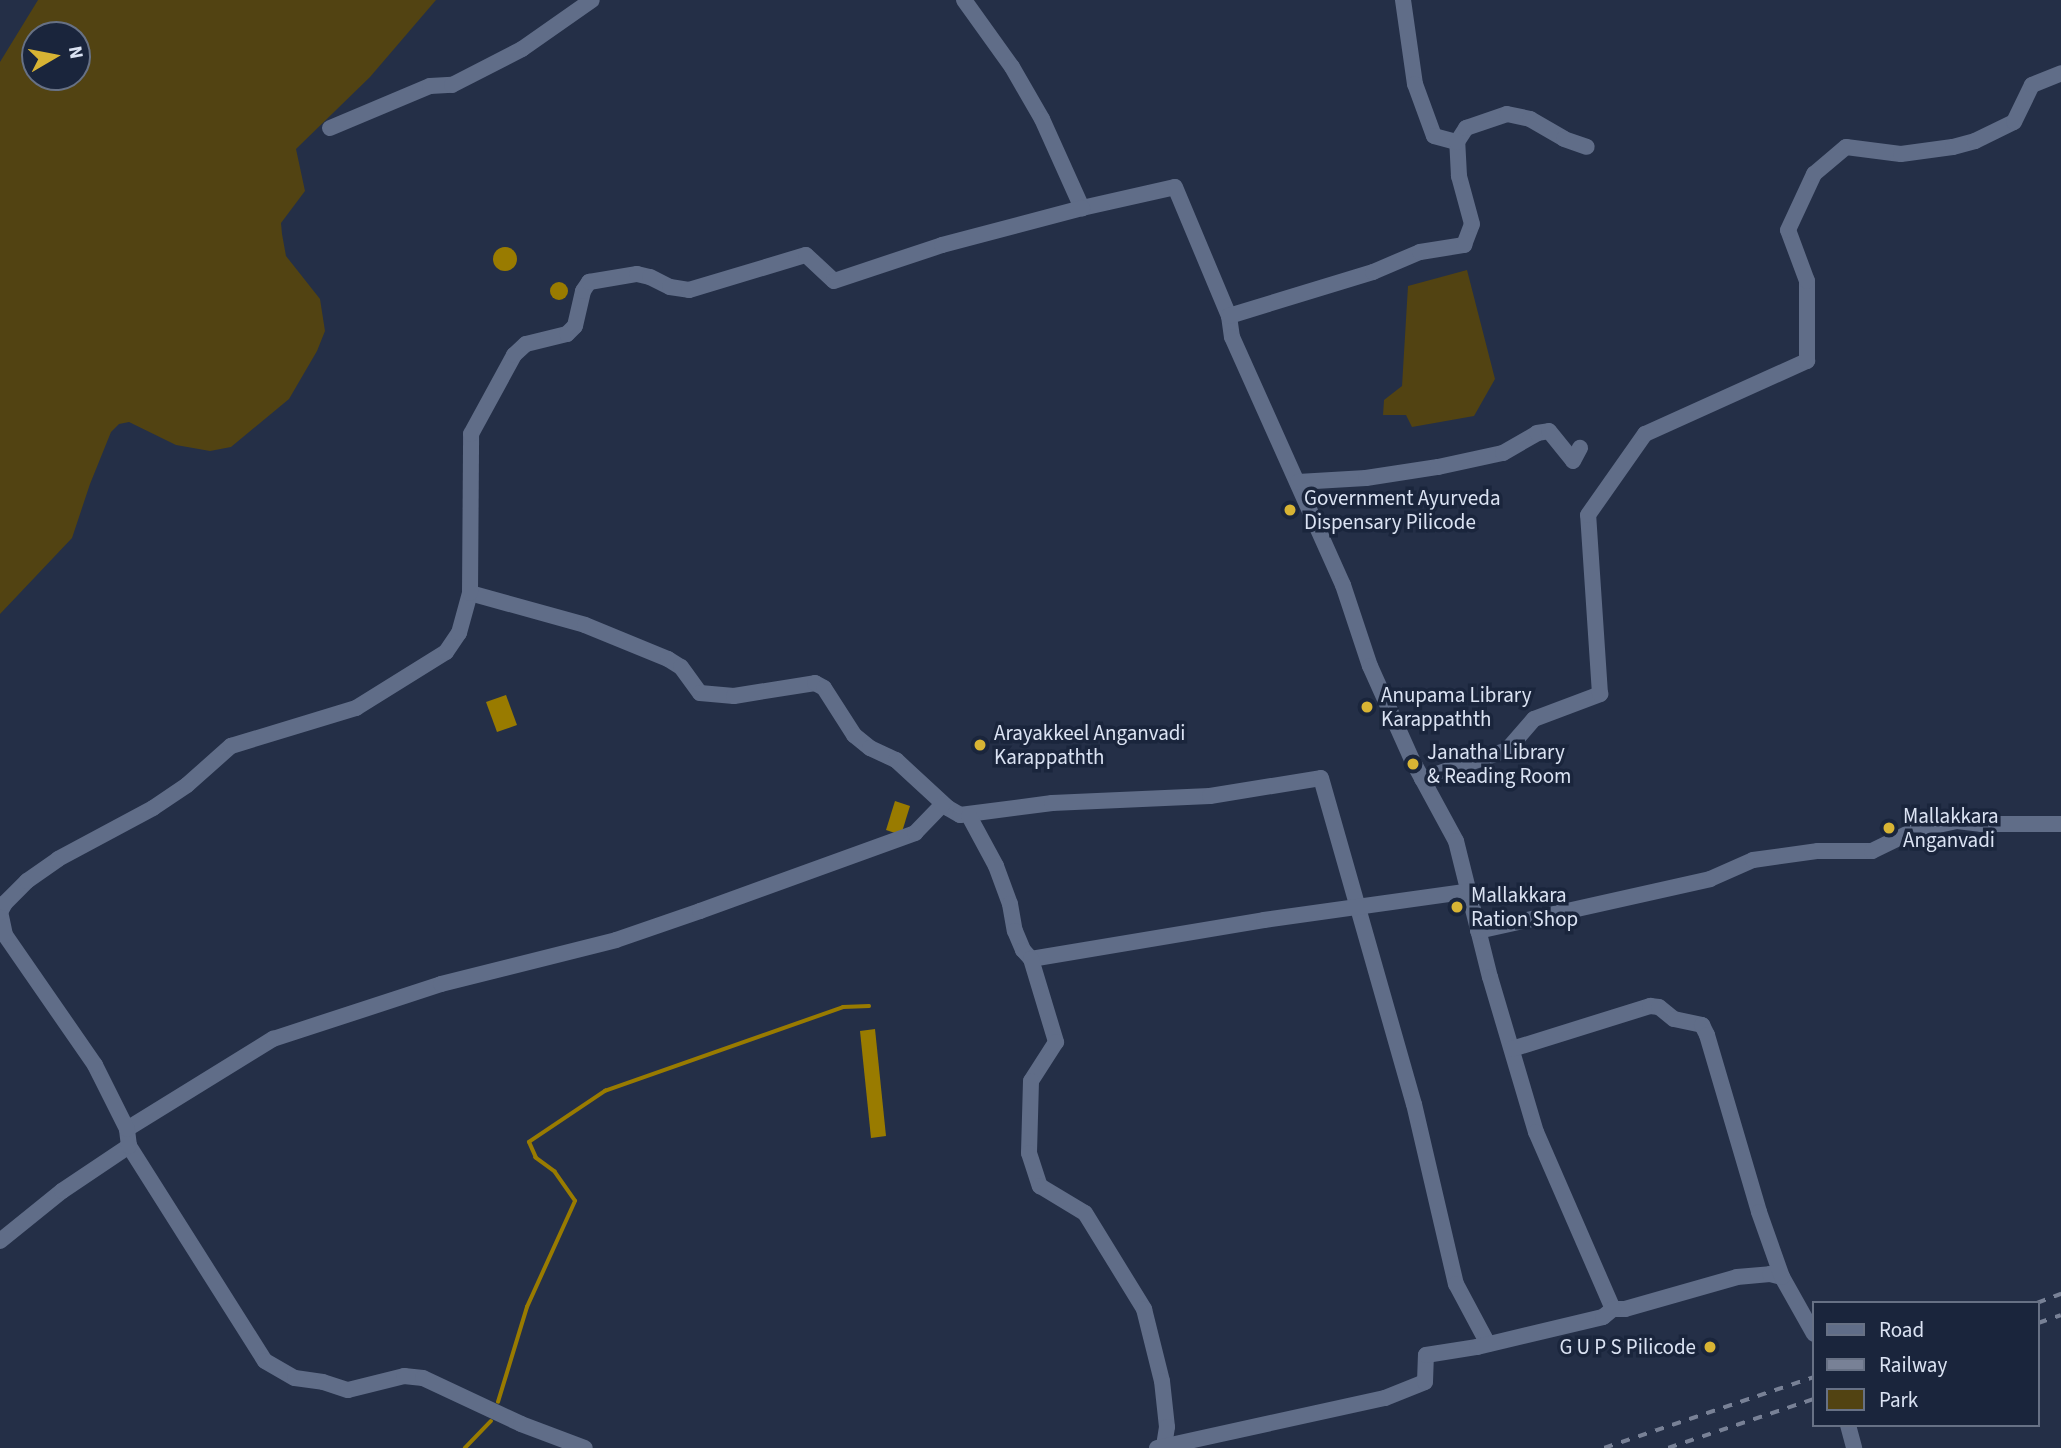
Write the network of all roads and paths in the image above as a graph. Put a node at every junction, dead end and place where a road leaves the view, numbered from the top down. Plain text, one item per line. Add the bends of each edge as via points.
1 (592, 0) edge
2 (964, 0) edge
3 (1403, 0) edge
4 (2061, 73) edge
5 (330, 128) dead end
6 (1457, 142) junction
7 (1587, 147) dead end
8 (1082, 208) junction
9 (1229, 316) junction
10 (1580, 448) dead end
11 (1297, 482) junction
12 (470, 593) junction
13 (1422, 779) junction
14 (943, 804) junction
15 (969, 816) junction
16 (2061, 824) edge
17 (1470, 891) junction
18 (1358, 909) junction
19 (1478, 931) junction
20 (1031, 958) junction
21 (1512, 1049) junction
22 (127, 1129) junction
23 (129, 1146) junction
24 (0, 1241) edge
25 (1782, 1277) junction
26 (1613, 1308) junction
27 (1812, 1330) edge
28 (1488, 1344) junction
29 (1848, 1427) edge
30 (1160, 1447) edge
31 (585, 1448) edge
32 (1854, 1448) edge

1 - 5 street via 522,49 452,85 430,86
2 - 8 street via 1042,119
3 - 6 street via 1415,84 1434,136
4 - 13 street via 2032,85 2014,122 1975,141 1901,153 1846,148 1814,174 1788,230 1807,281 1807,361 1645,433 1588,515 1600,694 1534,719 1507,750
6 - 7 street via 1466,128 1507,114 1530,119
6 - 9 street via 1459,176 1472,224 1464,244 1420,252 1373,272
8 - 9 street via 1175,187
8 - 12 street via 942,245 834,281 806,255 689,290 637,274 589,282 575,326 567,334 526,344 514,355 471,434
9 - 11 street via 1232,337
10 - 11 street via 1573,461 1549,431 1503,453 1438,467
11 - 13 street via 1343,585 1370,666
12 - 14 street via 585,625 668,659 681,667 700,693 734,696 815,683 824,688 854,735 905,767
12 - 22 street via 459,633 446,652 356,708 231,746 187,785 58,859 5,903 0,912 5,935 95,1065
13 - 17 street via 1456,841
14 - 15 street
14 - 22 street via 915,833 688,915 616,940 442,984 272,1039
15 - 18 street via 1052,803 1210,796 1321,778
15 - 20 street via 996,866 1015,930
16 - 19 street via 1957,821 1915,830 1872,851 1818,851 1753,860 1710,879
17 - 18 street
17 - 19 street
18 - 20 street
18 - 28 street via 1413,1104 1456,1284
19 - 21 street
20 - 30 street via 1056,1042 1031,1081 1029,1153 1040,1186 1085,1213 1144,1309 1162,1381 1167,1427
21 - 25 street via 1650,1006 1674,1019 1702,1026
21 - 26 street via 1536,1132
22 - 23 street
23 - 24 street
23 - 31 street via 265,1361 295,1378 348,1390 404,1376 423,1378
25 - 26 street via 1737,1277 1625,1310
25 - 27 street
26 - 28 street via 1603,1317
28 - 30 street via 1426,1355 1425,1382 1385,1398
29 - 32 street

